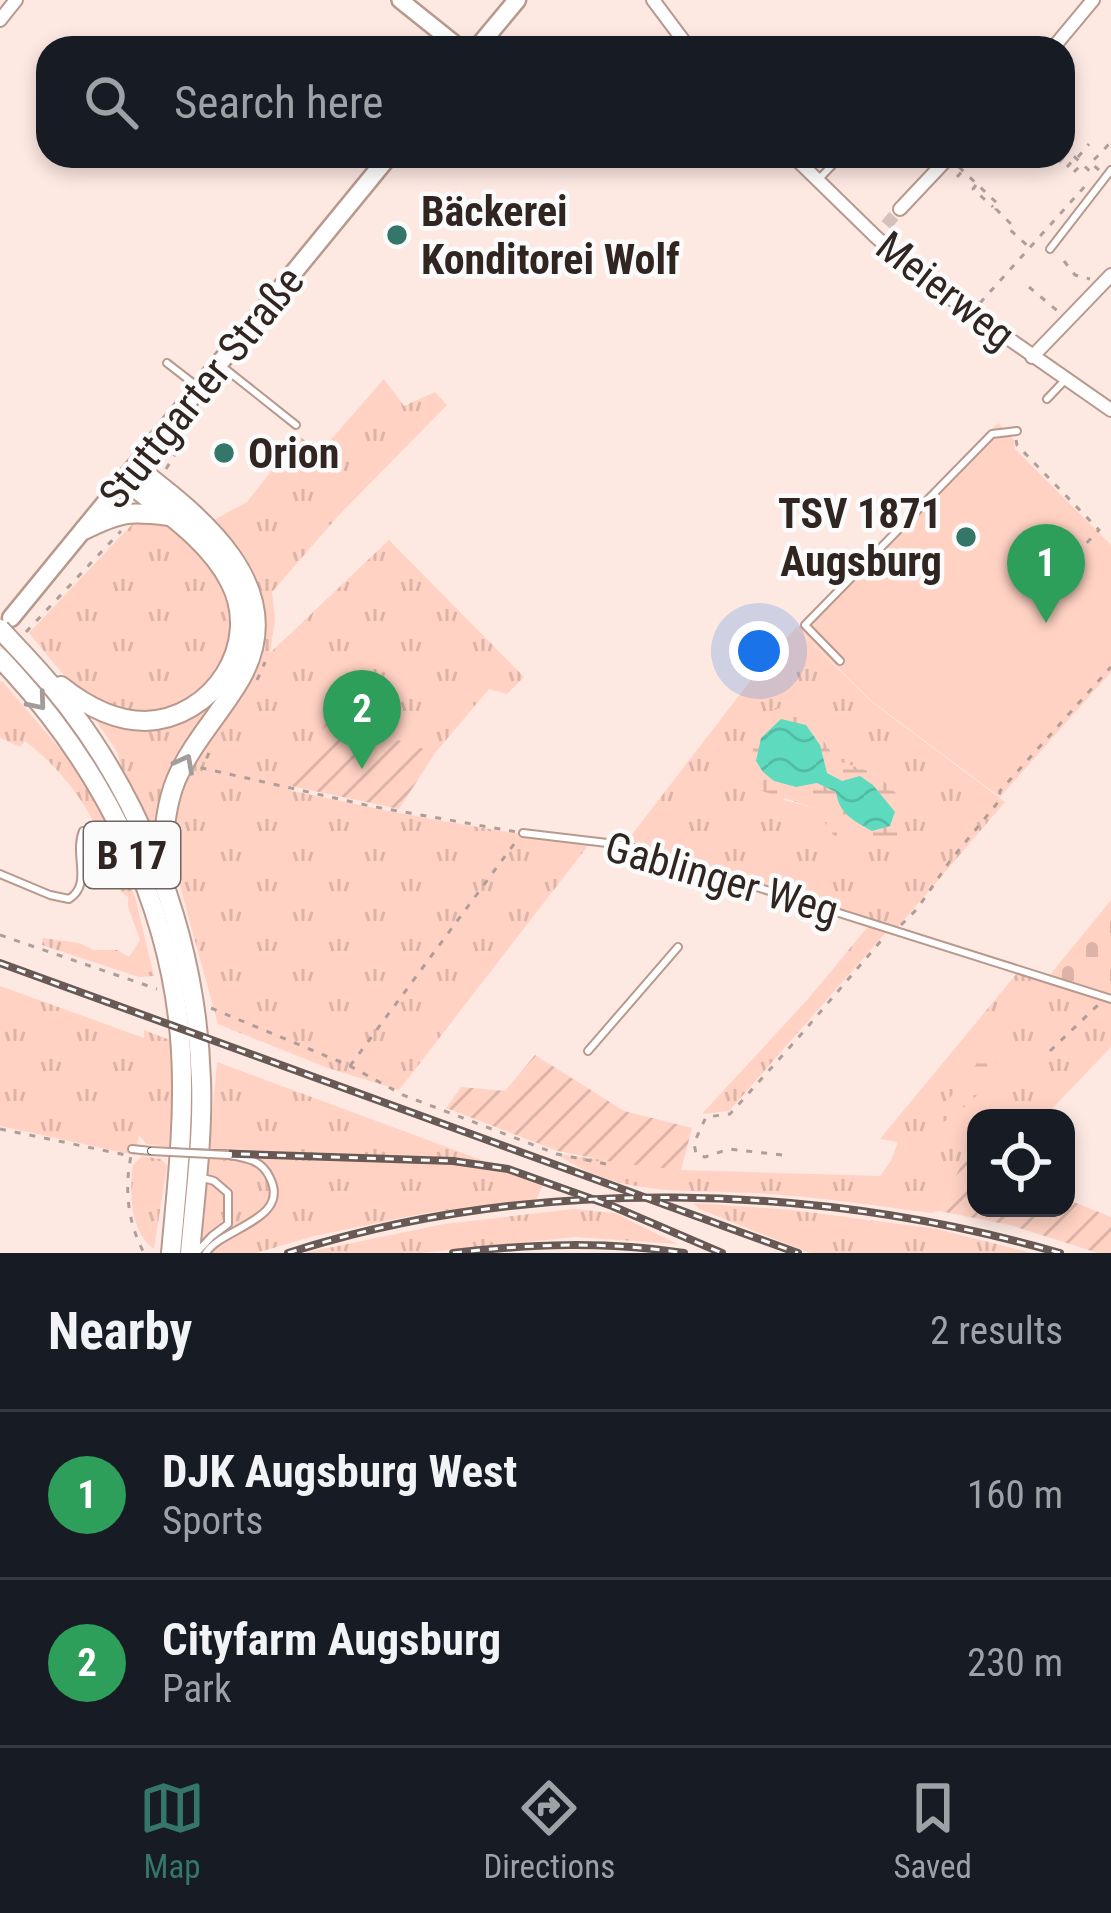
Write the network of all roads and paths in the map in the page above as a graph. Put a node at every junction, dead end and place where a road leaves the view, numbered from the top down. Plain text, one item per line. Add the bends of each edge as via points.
1 (16, 0) edge
2 (400, 0) edge
3 (517, 0) edge
4 (653, 0) edge
5 (1093, 0) edge
6 (0, 20) edge
7 (445, 36) edge
8 (487, 36) edge
9 (680, 36) edge
10 (1063, 36) edge
11 (1111, 142) edge
12 (1089, 144) dead end
13 (1076, 158) joint
14 (1086, 165) junction
15 (379, 168) edge
16 (806, 168) edge
17 (830, 168) edge
18 (940, 168) edge
19 (960, 168) edge
20 (966, 168) edge
21 (1111, 170) edge
22 (963, 171) junction
23 (1074, 172) dead end
24 (957, 177) dead end
25 (981, 177) dead end
26 (818, 180) junction
27 (987, 183) dead end
28 (977, 186) junction
29 (994, 189) dead end
30 (965, 197) dead end
31 (985, 197) junction
32 (973, 204) dead end
33 (980, 207) dead end
34 (999, 207) junction
35 (1011, 207) dead end
36 (901, 209) tunnel mouth
37 (986, 213) dead end
38 (992, 219) dead end
39 (999, 224) dead end
40 (886, 225) tunnel mouth
41 (876, 237) junction
42 (1028, 247) junction
43 (1050, 249) dead end
44 (1064, 260) dead end
45 (1107, 279) edge
46 (1028, 287) dead end
47 (970, 313) junction
48 (1070, 320) junction
49 (1032, 357) junction
50 (167, 363) dead end
51 (220, 364) junction
52 (1065, 380) junction
53 (201, 389) junction
54 (1047, 399) dead end
55 (1111, 410) edge
56 (192, 418) dead end
57 (296, 425) dead end
58 (1016, 432) joint
59 (130, 474) junction
60 (162, 478) dead end
61 (169, 516) junction
62 (130, 523) dead end
63 (84, 530) junction
64 (1042, 590) dead end
65 (6, 624) edge
66 (26, 632) dead end
67 (840, 661) dead end
68 (19, 663) edge
69 (1111, 668) edge
70 (202, 769) dead end
71 (83, 831) dead end
72 (523, 833) junction
73 (0, 874) edge
74 (161, 876) junction
75 (893, 930) junction
76 (0, 935) edge
77 (678, 947) dead end
78 (141, 982) dead end
79 (1108, 998) edge
80 (231, 1016) dead end
81 (190, 1048) junction
82 (1050, 1051) dead end
83 (588, 1052) dead end
84 (350, 1066) junction
85 (0, 1129) edge
86 (133, 1149) dead end
87 (782, 1154) dead end
88 (611, 1165) dead end
89 (197, 1177) junction
90 (144, 1253) edge
91 (171, 1253) edge
92 (193, 1253) edge
93 (206, 1253) edge

1 - 6 street
2 - 7 street
3 - 8 main road
4 - 9 street
5 - 10 street
11 - 14 path
12 - 13 path
13 - 14 path
14 - 23 path
14 - 42 path via 1095,176
15 - 51 main road, Stuttgarter Straße
16 - 26 street, Meierweg
17 - 26 lane
18 - 36 street
19 - 22 path
20 - 22 path
21 - 43 lane
22 - 24 path
22 - 28 path
25 - 28 path
26 - 41 street, Meierweg
27 - 28 path
28 - 30 path
28 - 31 path
29 - 31 path
31 - 32 path
31 - 33 path
31 - 34 path
34 - 35 path
34 - 37 path
34 - 38 path
34 - 39 path
34 - 42 path
40 - 41 street
41 - 47 street, Meierweg
42 - 47 path
44 - 45 path via 1075,275
45 - 48 street
46 - 48 path
47 - 49 street, Meierweg
48 - 49 street
49 - 52 street, Meierweg
50 - 53 lane
51 - 53 main road, Stuttgarter Straße
51 - 57 lane
52 - 54 lane
52 - 55 street, Meierweg
53 - 59 main road, Stuttgarter Straße
56 - 60 path
58 - 64 path via 1017,445 1100,530
58 - 67 lane via 992,434 805,625
59 - 61 highway
59 - 63 main road, Stuttgarter Straße
74 -> 59 highway via 174,784 247,666 255,619 234,557 196,518
61 - 63 highway via 128,512
61 - 68 highway via 212,555 237,599 236,654 209,695 170,717 125,719
62 - 66 path
63 - 65 main road, Stuttgarter Straße
65 - 68 highway, B 17, bridge
68 - 74 highway, B 17 via 100,751
68 -> 81 highway, B 17 via 124,836 152,904
69 - 75 path via 1000,791 917,909
70 - 72 path
71 - 73 lane via 82,886 69,899
72 - 75 lane, Gablinger Weg via 625,845
72 - 84 path
74 - 81 highway, B 17 via 194,997
75 - 79 lane, Gablinger Weg
75 - 87 path via 730,1114 706,1118 694,1143 695,1154 705,1157 729,1149
76 - 78 path
77 - 83 lane
79 - 82 path
80 - 84 path
81 - 89 highway, B 17
81 - 91 highway, B 17
84 - 88 path via 556,1154
85 - 90 path via 131,1156 129,1210
86 - 93 lane, bridge via 229,1155 259,1163 270,1177 274,1191 262,1216
89 - 92 highway, B 17
89 - 92 lane via 230,1197 228,1224

